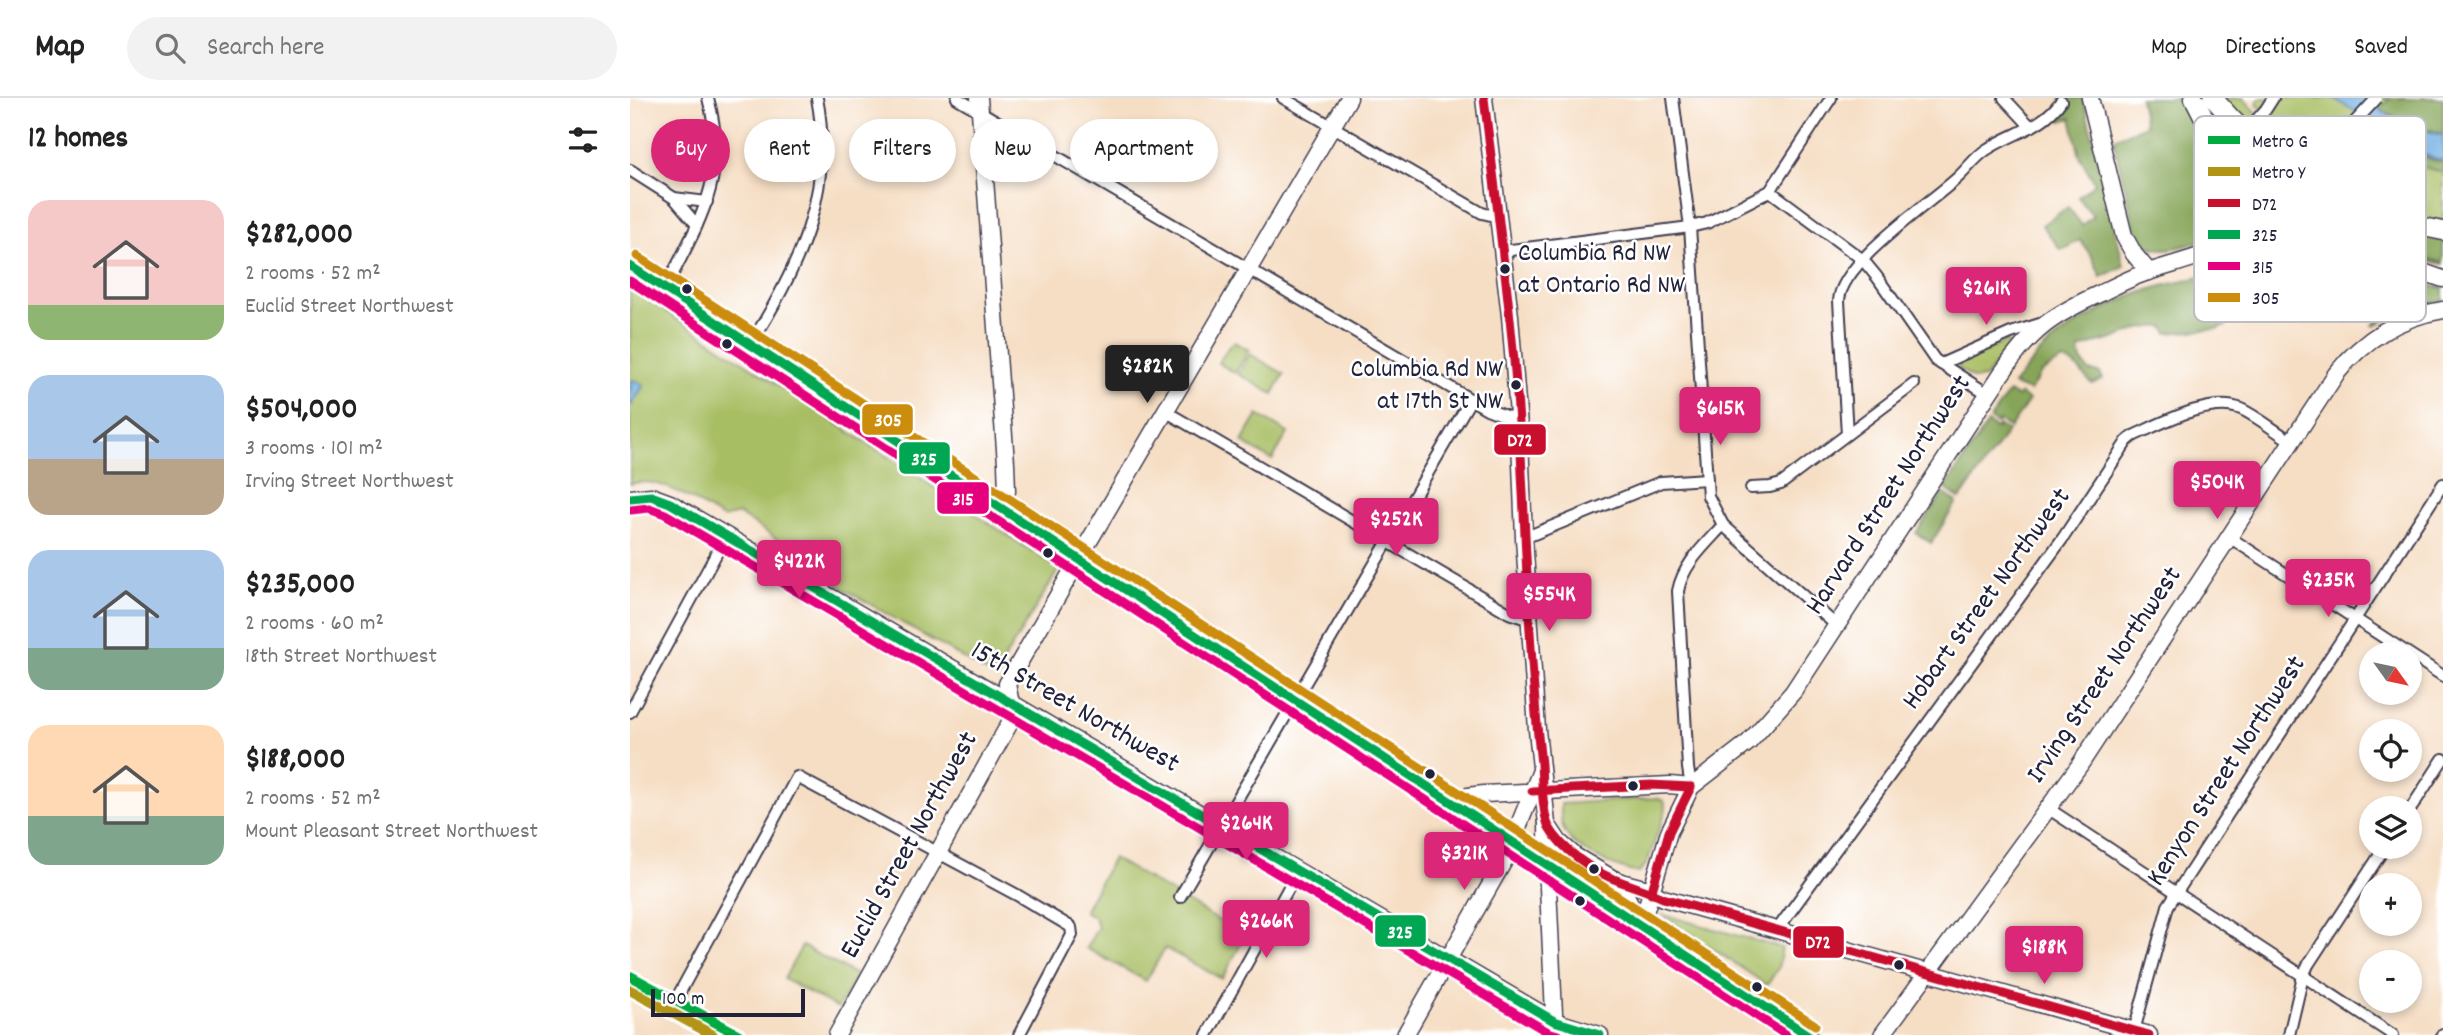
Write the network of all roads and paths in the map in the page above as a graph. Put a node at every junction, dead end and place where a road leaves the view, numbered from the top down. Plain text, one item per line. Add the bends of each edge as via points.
1 (708, 98) edge
2 (817, 98) edge
3 (957, 98) edge
4 (1283, 98) edge
5 (1349, 98) edge
6 (1484, 98) edge
7 (1673, 98) edge
8 (1831, 98) edge
9 (2004, 98) edge
10 (2090, 98) edge
11 (2194, 98) edge
12 (2213, 98) edge
13 (2273, 98) edge
14 (2377, 98) edge
15 (2061, 101) dead end
16 (980, 105) edge
17 (2203, 116) edge
18 (2230, 116) edge
19 (2260, 116) edge
20 (2360, 116) edge
21 (1332, 127) junction
22 (2031, 127) junction
23 (630, 170) edge
24 (1770, 191) junction
25 (674, 198) junction
26 (707, 202) junction
27 (1499, 217) junction
28 (697, 225) junction
29 (1690, 227) junction
30 (1503, 251) junction
31 (2194, 258) edge
32 (1863, 260) junction
33 (630, 266) edge
34 (1249, 269) junction
35 (2149, 272) junction
36 (2426, 274) edge
37 (2443, 279) edge
38 (665, 289) junction
39 (2443, 310) edge
40 (2426, 315) edge
41 (2401, 322) edge
42 (2043, 323) junction
43 (750, 345) junction
44 (1941, 364) junction
45 (1914, 384) dead end
46 (1988, 394) junction
47 (1471, 400) junction
48 (1165, 411) junction
49 (1518, 415) junction
50 (1847, 434) junction
51 (2291, 441) junction
52 (1707, 480) junction
53 (2443, 484) edge
54 (1751, 488) dead end
55 (630, 498) edge
56 (1003, 510) junction
57 (1723, 525) junction
58 (726, 536) junction
59 (2229, 537) junction
60 (1524, 538) junction
61 (1388, 541) junction
62 (1079, 559) junction
63 (2355, 618) junction
64 (1530, 620) junction
65 (1837, 626) junction
66 (2443, 676) edge
67 (1295, 700) junction
68 (1010, 702) junction
69 (630, 712) edge
70 (2443, 759) edge
71 (1691, 787) junction
72 (1538, 791) junction
73 (2419, 796) edge
74 (1455, 805) junction
75 (2049, 809) junction
76 (1548, 824) junction
77 (1221, 826) junction
78 (1512, 842) junction
79 (936, 852) junction
80 (2377, 859) edge
81 (1547, 865) junction
82 (1298, 871) junction
83 (1617, 881) junction
84 (1580, 886) junction
85 (2176, 893) junction
86 (1651, 894) junction
87 (1180, 897) dead end
88 (1641, 926) junction
89 (1777, 930) junction
90 (1447, 958) junction
91 (1929, 973) junction
92 (2303, 976) junction
93 (631, 985) edge
94 (673, 1005) junction
95 (1554, 1028) edge
96 (2141, 1033) edge
97 (728, 1035) edge
98 (837, 1035) edge
99 (1019, 1035) edge
100 (1207, 1035) edge
101 (1405, 1035) edge
102 (1600, 1035) edge
103 (1808, 1035) edge
104 (1882, 1035) edge
105 (2289, 1035) edge
106 (2393, 1035) edge

1 - 26 street via 717,150
2 - 43 street via 821,154 810,226 790,277
3 - 16 street
4 - 21 street
5 - 21 street, Euclid Street Northwest
6 - 27 street
7 - 29 street
8 - 24 street
9 - 22 street
10 - 35 street via 2124,236
11 - 17 main road
12 - 18 main road
13 - 19 street
14 - 20 street, bridge
15 - 22 street
16 - 34 street
16 - 56 street via 1006,463
21 - 27 street via 1482,213
21 - 34 street, Euclid Street Northwest
22 - 32 street via 1983,152
23 - 25 street
24 - 29 street
24 - 32 street
25 - 26 street
25 - 28 street
26 - 28 street
27 - 30 street
28 - 38 street
29 - 30 street
29 - 52 street
30 - 49 street
31 - 35 street, Harvard Street Northwest
32 - 44 street
32 - 50 street via 1840,293
33 - 38 main road
34 - 47 street
34 - 48 street, Euclid Street Northwest
35 - 42 street, Harvard Street Northwest via 2070,306
36 - 37 street
38 - 43 main road
39 - 40 street, Irving Street Northwest
41 - 51 street, Irving Street Northwest via 2361,347 2336,374
42 - 44 street
42 - 46 street, Harvard Street Northwest via 2011,358
43 - 56 main road
44 - 46 street
45 - 50 street
46 - 65 street, Harvard Street Northwest
47 - 49 street via 1497,414
47 - 61 street
48 - 61 street
48 - 62 street, Euclid Street Northwest
49 - 60 street
50 - 54 street via 1781,484
51 - 59 street, Irving Street Northwest
51 - 89 street, Hobart Street Northwest via 2241,409 2227,407 2195,409 2127,441 2063,538
52 - 57 street via 1710,501
52 - 60 street via 1661,482
53 - 63 street, Kenyon Street Northwest
55 - 58 street, 15th Street Northwest via 657,497
56 - 62 main road
57 - 65 street
57 - 71 street via 1689,564 1678,591
58 - 68 street, 15th Street Northwest
58 - 69 street
59 - 63 street
59 - 75 street, Irving Street Northwest
60 - 64 street
61 - 64 street via 1509,613
61 - 67 street
62 - 67 main road
62 - 68 street, Euclid Street Northwest via 1007,684
63 - 66 street
63 - 85 street, Kenyon Street Northwest
64 - 72 street via 1541,774
65 - 71 street, Harvard Street Northwest via 1770,720
67 - 74 main road
67 - 77 street
68 - 77 street, 15th Street Northwest
68 - 79 street, Euclid Street Northwest via 1012,719
70 - 73 street
71 - 72 street
71 - 86 street, Harvard Street Northwest via 1669,832
72 - 74 street via 1468,796
72 - 76 street
72 - 78 street
74 - 78 main road
75 - 85 street
75 - 91 street, Irving Street Northwest
76 - 81 street
76 - 83 street via 1569,852
77 - 82 street, 15th Street Northwest
77 - 87 street
78 - 81 main road
78 - 90 street
79 - 94 street via 800,779
79 - 98 street, Euclid Street Northwest
79 - 99 street via 1068,924 1072,934
80 - 92 street
81 - 84 main road
81 - 95 street
82 - 90 street, 15th Street Northwest
82 - 100 street
83 - 84 main road
83 - 86 street
83 - 88 main road
84 - 88 main road
85 - 92 street
85 - 96 street, Kenyon Street Northwest via 2168,906
86 - 88 street, Harvard Street Northwest
86 - 89 street
88 - 103 main road
89 - 91 street
90 - 95 street, 15th Street Northwest
90 - 101 street
91 - 96 street
91 - 104 street, Irving Street Northwest
92 - 105 street
92 - 106 street
93 - 94 street
94 - 97 street
95 - 102 street, 15th Street Northwest

